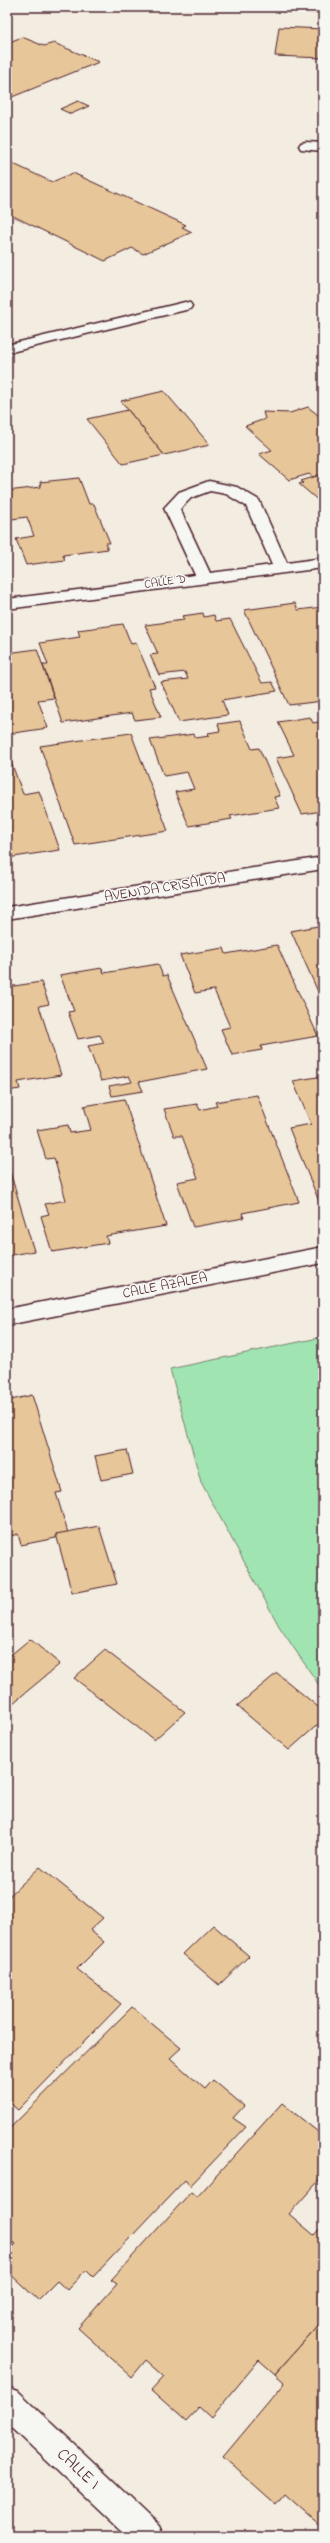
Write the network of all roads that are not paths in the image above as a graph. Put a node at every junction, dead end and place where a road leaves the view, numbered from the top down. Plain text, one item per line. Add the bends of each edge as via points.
1 (285, 7) edge
2 (323, 8) edge
3 (306, 146) dead end
4 (323, 147) edge
5 (185, 306) dead end
6 (7, 349) edge
7 (323, 563) edge
8 (281, 567) junction
9 (204, 577) junction
10 (7, 604) edge
11 (323, 863) edge
12 (7, 913) edge
13 (323, 1255) edge
14 (7, 1317) edge
15 (7, 2402) edge
16 (148, 2536) edge

1 - 2 street
3 - 4 street
5 - 6 street
7 - 8 street, CALLE D
8 - 9 street, CALLE D
8 - 9 street via 253,503 231,490 209,486 185,495 172,508
9 - 10 street, CALLE D
11 - 12 street, AVENIDA CRISÁLIDA
13 - 14 street, CALLE AZALEA
15 - 16 street, CALLE I

